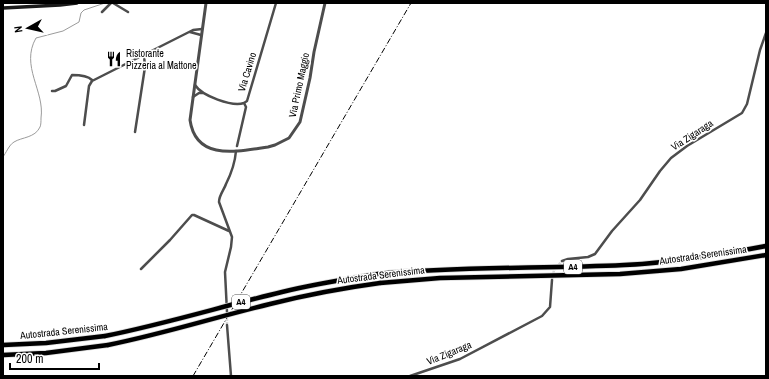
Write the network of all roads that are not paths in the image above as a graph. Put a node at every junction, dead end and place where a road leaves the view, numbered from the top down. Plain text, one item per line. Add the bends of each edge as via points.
1 (77, 3) edge
2 (112, 3) edge
3 (206, 3) edge
4 (276, 3) edge
5 (325, 3) edge
6 (3, 8) edge
7 (102, 12) dead end
8 (128, 12) dead end
9 (202, 29) junction
10 (188, 33) junction
11 (766, 33) edge
12 (201, 35) junction
13 (144, 55) junction
14 (92, 80) junction
15 (194, 85) junction
16 (52, 91) dead end
17 (204, 93) junction
18 (193, 97) junction
19 (244, 103) junction
20 (84, 125) dead end
21 (135, 132) dead end
22 (237, 146) dead end
23 (236, 151) junction
24 (230, 231) junction
25 (766, 246) edge
26 (766, 255) edge
27 (562, 261) dead end
28 (141, 269) dead end
29 (552, 280) tunnel mouth
30 (227, 312) tunnel mouth
31 (227, 325) tunnel mouth
32 (3, 345) edge
33 (3, 355) edge
34 (231, 376) edge
35 (410, 376) edge

1 - 6 main road
2 - 7 street
2 - 8 street
3 - 9 street, Via Primo Maggio
4 - 19 street, Via Cavino via 247,101
5 - 23 street, Via Primo Maggio via 298,126 289,138 276,145
9 - 10 street via 198,28
9 - 12 street, Via Primo Maggio
10 - 12 street
10 - 13 street
11 - 27 street, Via Zigaraga via 744,111 671,158 595,254
12 - 15 street, Via Primo Maggio
13 - 14 street
13 - 21 street via 145,67
14 - 16 street via 72,76 66,86
14 - 20 street
15 - 17 street
15 - 18 street, Via Primo Maggio
17 - 18 street
17 - 19 street via 226,103
18 - 23 street, Via Primo Maggio via 190,120 198,140 213,150
19 - 22 street, Via Cavino via 246,107
23 - 24 street via 226,186 219,198
24 - 28 street via 192,215
24 - 30 street via 232,237 226,272
25 - 32 highway, Autostrada Serenissima / A4, bridge via 679,260 625,265 433,269 378,274 282,292 105,336
26 - 33 highway, Autostrada Serenissima / A4, bridge via 620,274 440,278 380,283 269,304 144,338 108,345 46,353
29 - 35 street, Via Zigaraga via 550,307 542,316 466,356
31 - 34 street

